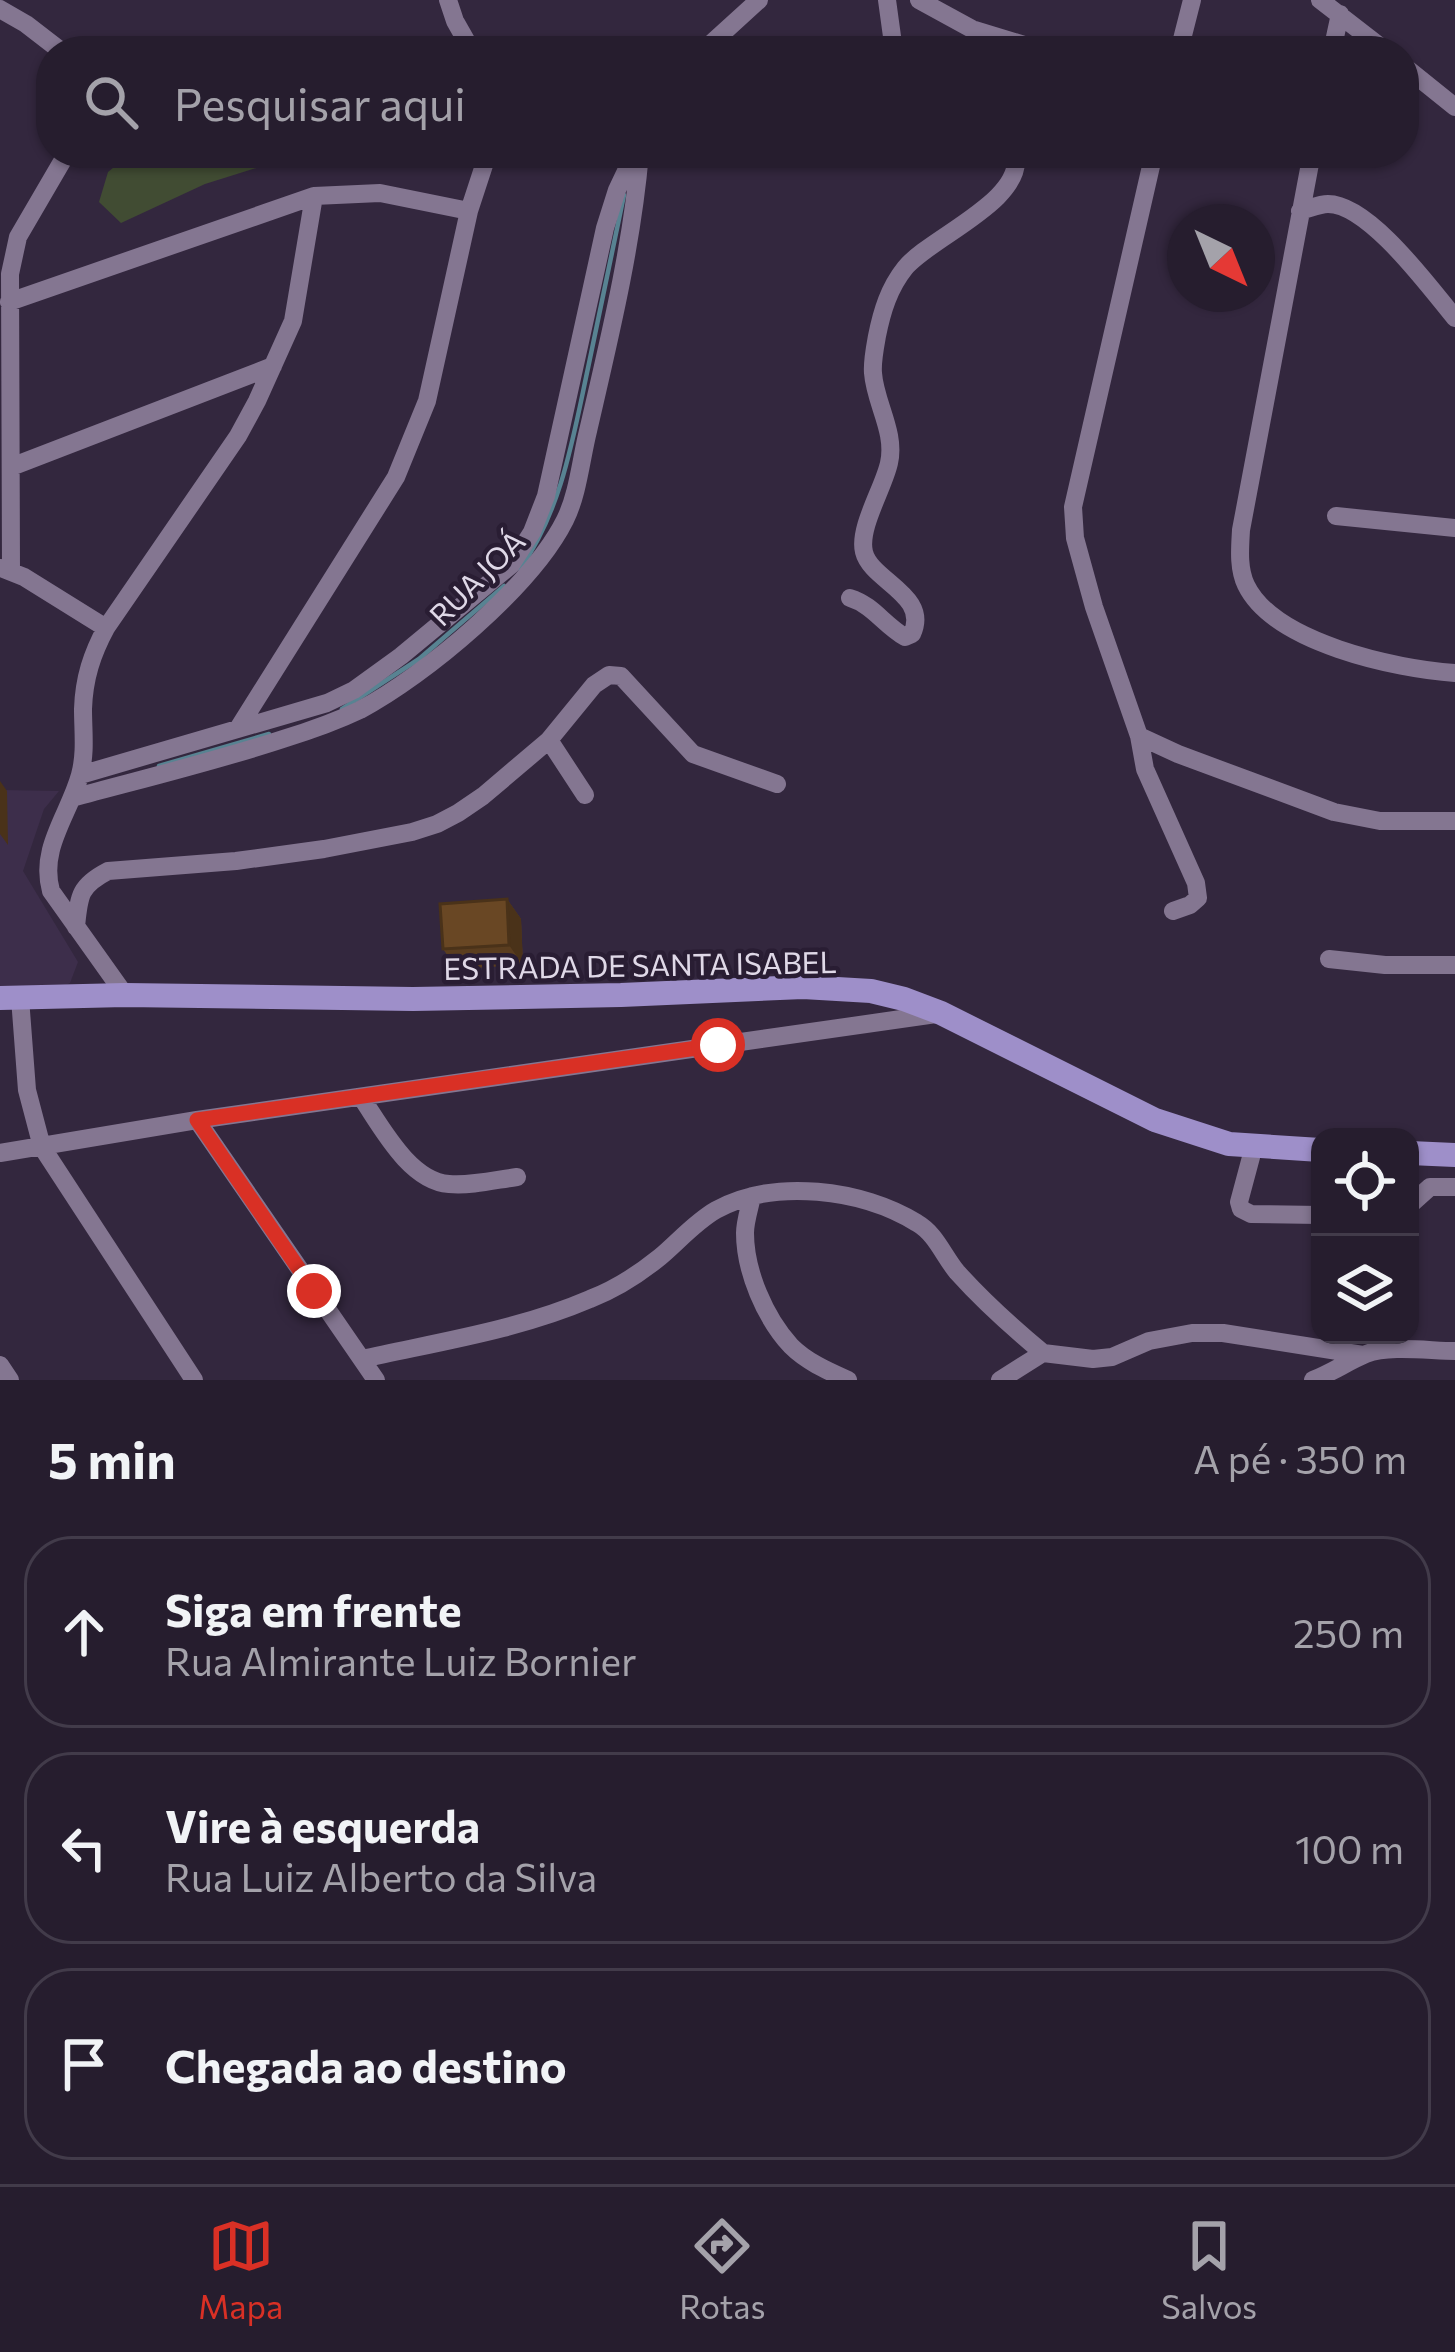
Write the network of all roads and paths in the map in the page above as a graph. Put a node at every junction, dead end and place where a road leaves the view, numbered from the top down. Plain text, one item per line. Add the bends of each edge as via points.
1 (448, 0) edge
2 (759, 0) edge
3 (887, 0) edge
4 (919, 0) edge
5 (1192, 0) edge
6 (1320, 0) edge
7 (0, 9) edge
8 (1340, 14) junction
9 (42, 36) edge
10 (463, 36) edge
11 (719, 36) edge
12 (892, 36) edge
13 (996, 36) edge
14 (1182, 36) edge
15 (1335, 36) edge
16 (1367, 36) edge
17 (1419, 78) edge
18 (1455, 107) edge
19 (58, 168) edge
20 (483, 168) edge
21 (629, 168) edge
22 (637, 168) edge
23 (1015, 168) edge
24 (1151, 168) edge
25 (1309, 168) edge
26 (314, 196) junction
27 (469, 211) junction
28 (1300, 212) junction
29 (9, 302) junction
30 (1455, 318) edge
31 (273, 366) junction
32 (11, 466) junction
33 (1336, 515) dead end
34 (1455, 528) edge
35 (5, 569) edge
36 (850, 598) dead end
37 (106, 628) junction
38 (1455, 673) edge
39 (239, 727) junction
40 (1138, 736) junction
41 (549, 740) junction
42 (139, 770) junction
43 (80, 775) junction
44 (777, 784) dead end
45 (585, 795) dead end
46 (72, 798) junction
47 (1455, 821) edge
48 (1174, 911) dead end
49 (76, 927) junction
50 (1329, 959) dead end
51 (1455, 965) edge
52 (124, 995) junction
53 (10, 998) edge
54 (941, 1013) junction
55 (362, 1097) junction
56 (197, 1120) junction
57 (1253, 1146) junction
58 (42, 1147) junction
59 (1311, 1149) edge
60 (0, 1153) edge
61 (1419, 1154) edge
62 (1455, 1155) edge
63 (517, 1177) dead end
64 (1430, 1187) junction
65 (1455, 1187) edge
66 (752, 1196) junction
67 (1419, 1197) edge
68 (1311, 1214) edge
69 (1455, 1351) edge
70 (1043, 1352) junction
71 (1364, 1355) junction
72 (362, 1359) junction
73 (0, 1365) edge
74 (1339, 1374) edge
75 (10, 1380) edge
76 (194, 1380) edge
77 (376, 1380) edge
78 (848, 1380) edge
79 (1000, 1380) edge
80 (1312, 1380) edge

1 - 10 street
2 - 11 street
3 - 12 street
4 - 13 street
5 - 14 street
6 - 8 street
7 - 9 street
8 - 15 street
8 - 16 street
17 - 18 street
19 - 29 street via 18,237
20 - 27 street
21 - 39 street, RUA JOÁ via 605,228 546,496 512,565 354,690
22 - 42 street, RUA JOÁ via 568,514 533,568 410,680 359,710 249,751
23 - 36 street via 993,201 907,265 886,297 873,373 890,460 863,552 902,594 916,627 905,637
24 - 40 street via 1073,507 1094,607
25 - 28 street
26 - 27 street via 380,193
26 - 29 street
26 - 31 street via 293,321
27 - 39 street via 427,401 396,477
28 - 30 street via 1325,204 1360,216
28 - 38 street via 1240,530 1245,583 1286,624 1348,654
29 - 32 street
31 - 32 street
31 - 37 street via 238,436
32 - 35 street
33 - 34 street
35 - 37 street
37 - 43 street via 87,671
39 - 42 street, RUA JOÁ
40 - 47 street via 1334,812
40 - 48 street via 1196,883 1198,898
41 - 44 street via 594,685 621,676 693,754
41 - 45 street
41 - 49 street via 458,813 412,832 236,861 108,871 84,888
42 - 43 street, RUA JOÁ
42 - 46 street, RUA JOÁ
43 - 46 street
46 - 49 street via 46,875
49 - 52 street
50 - 51 street
52 - 53 main road, ESTRADA DE SANTA ISABEL
52 - 54 main road, ESTRADA DE SANTA ISABEL via 413,999 803,987 871,992
53 - 58 street
54 - 55 street
54 - 57 main road, ESTRADA DE SANTA ISABEL via 1155,1120
55 - 56 street
55 - 63 street via 427,1177 451,1184
56 - 58 street
56 - 72 street
57 - 59 main road, ESTRADA DE SANTA ISABEL
57 - 68 street via 1241,1209
58 - 60 street
58 - 76 street
61 - 62 main road
61 - 64 street
64 - 65 street
64 - 67 street
66 - 70 street via 837,1193 907,1217
66 - 72 street via 715,1211 633,1278 590,1299 519,1324
66 - 78 street via 745,1233 766,1310 792,1346
69 - 71 street
70 - 71 street via 1112,1358 1149,1341 1222,1333
70 - 79 street
71 - 74 street
72 - 77 street
73 - 75 street
74 - 80 street

